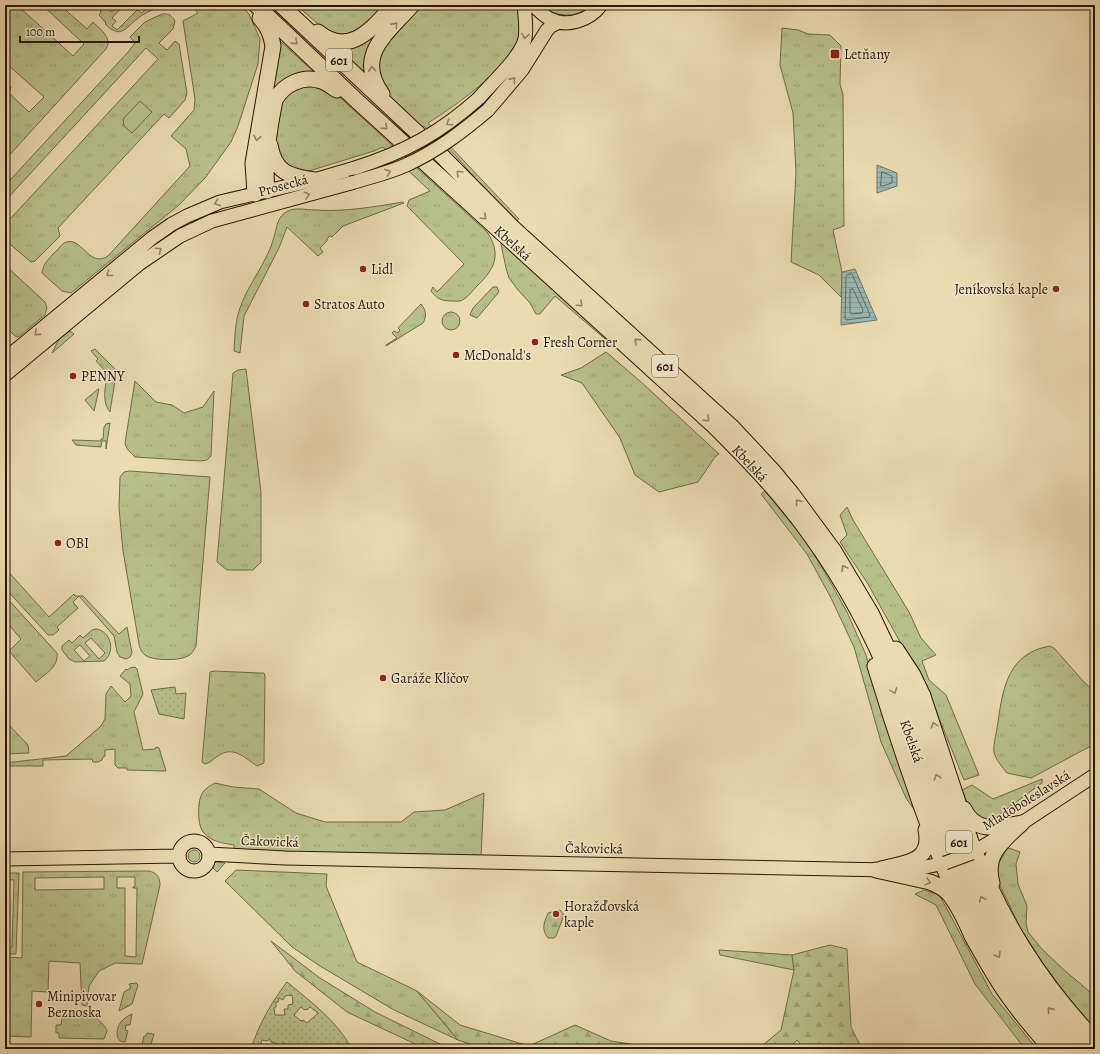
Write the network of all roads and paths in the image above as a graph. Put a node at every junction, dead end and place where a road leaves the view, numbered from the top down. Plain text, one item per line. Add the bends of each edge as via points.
1 (249, 5) edge
2 (256, 5) edge
3 (281, 5) edge
4 (284, 5) edge
5 (394, 5) edge
6 (412, 5) edge
7 (524, 5) edge
8 (533, 5) edge
9 (601, 5) edge
10 (559, 22) junction
11 (356, 100) junction
12 (396, 114) junction
13 (268, 137) junction
14 (314, 180) junction
15 (262, 200) junction
16 (5, 360) edge
17 (5, 375) edge
18 (866, 615) junction
19 (1095, 775) edge
20 (955, 789) junction
21 (917, 796) junction
22 (1022, 823) junction
23 (973, 852) junction
24 (209, 854) junction
25 (178, 856) junction
26 (5, 859) edge
27 (944, 863) junction
28 (876, 870) junction
29 (1005, 916) junction
30 (964, 918) junction
31 (1095, 1040) edge
32 (1051, 1049) edge
33 (1070, 1049) edge
34 (1085, 1049) edge

1 -> 15 highway via 268,27 272,34 273,46 253,163
2 -> 11 highway, Kbelská / 601
3 - 12 highway, Kbelská / 601
4 - 5 highway via 328,39 339,42 362,37
12 -> 6 highway via 375,85 371,62 378,44
7 -> 14 main road, Prosecká, bridge via 526,31 520,51 479,98 457,118 422,140 375,162
8 - 10 main road via 542,14
9 - 10 main road via 580,20
15 -> 10 main road, Prosecká, bridge via 351,183 385,173 427,155 488,110 522,70 547,30
11 - 13 highway via 321,81 304,79 290,84 275,100
11 -> 18 highway, Kbelská / 601 via 729,441 764,478 810,534
18 -> 12 highway, Kbelská / 601 via 822,533 748,443 512,227 442,156
13 - 14 highway via 271,154 284,171 294,177
13 - 15 highway
14 - 15 main road, Prosecká
15 -> 16 main road, Prosecká via 220,202 172,224
17 -> 15 main road, Prosecká via 159,249 180,236
20 -> 18 highway via 921,691 908,668
18 - 21 highway via 893,724
18 -> 33 highway, Kbelská / 601 via 940,822 977,916 1020,989
34 -> 18 highway, Kbelská / 601 via 1036,992 1006,947 992,920 971,874 901,678
19 - 22 main road, Mladoboleslavská
20 - 22 highway via 968,818 975,824 994,828
20 - 23 highway
21 - 27 highway
21 - 28 highway via 928,842 925,850 913,861
22 - 23 main road, Mladoboleslavská
22 - 29 highway via 1000,844 991,860 990,879
23 - 27 main road, Čakovická, bridge
23 - 29 highway
24 - 25 main road via 205,845 192,840 183,844
24 - 25 main road via 205,867 196,871 190,871 182,866
24 - 28 main road, Čakovická
25 - 26 main road
27 - 28 main road, Čakovická via 916,869
27 - 30 highway
28 -> 30 highway via 937,884 951,896
29 - 31 highway via 1050,989
30 - 32 highway via 998,982

